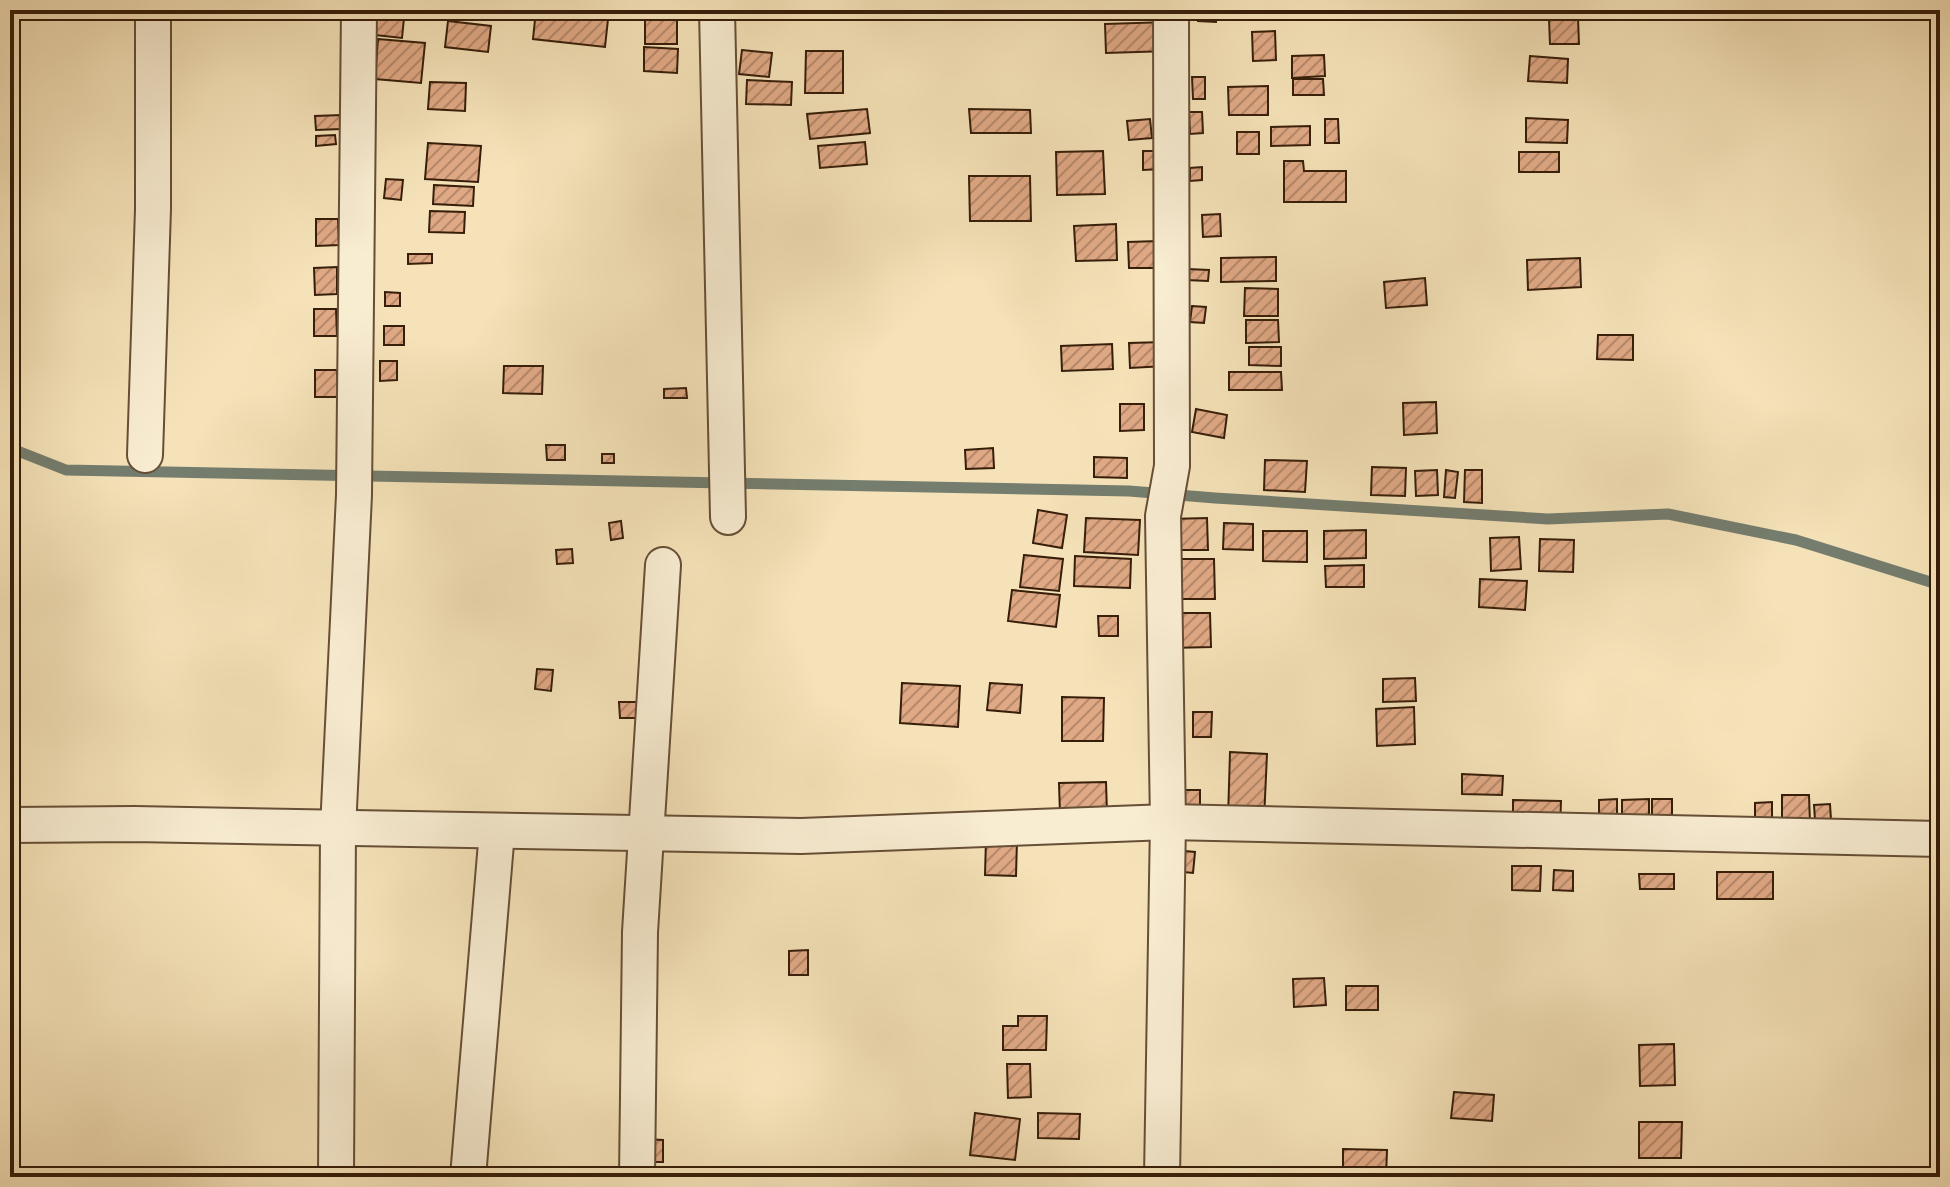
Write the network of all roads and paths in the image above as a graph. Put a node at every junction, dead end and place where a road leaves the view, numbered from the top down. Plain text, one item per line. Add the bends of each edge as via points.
1 (153, 10) edge
2 (359, 10) edge
3 (717, 10) edge
4 (1171, 10) edge
5 (145, 455) dead end
6 (728, 517) dead end
7 (663, 565) dead end
8 (1168, 822) junction
9 (10, 825) edge
10 (338, 829) junction
11 (497, 831) junction
12 (646, 834) junction
13 (1940, 839) edge
14 (336, 1177) edge
15 (468, 1177) edge
16 (637, 1177) edge
17 (1162, 1177) edge

1 - 5 street
2 - 10 street via 354,495
3 - 6 street
4 - 8 street via 1172,466 1163,516
7 - 12 street
8 - 12 street via 801,836
8 - 13 street
8 - 17 street
9 - 10 street
10 - 11 street
10 - 14 street
11 - 12 street
11 - 15 street
12 - 16 street

